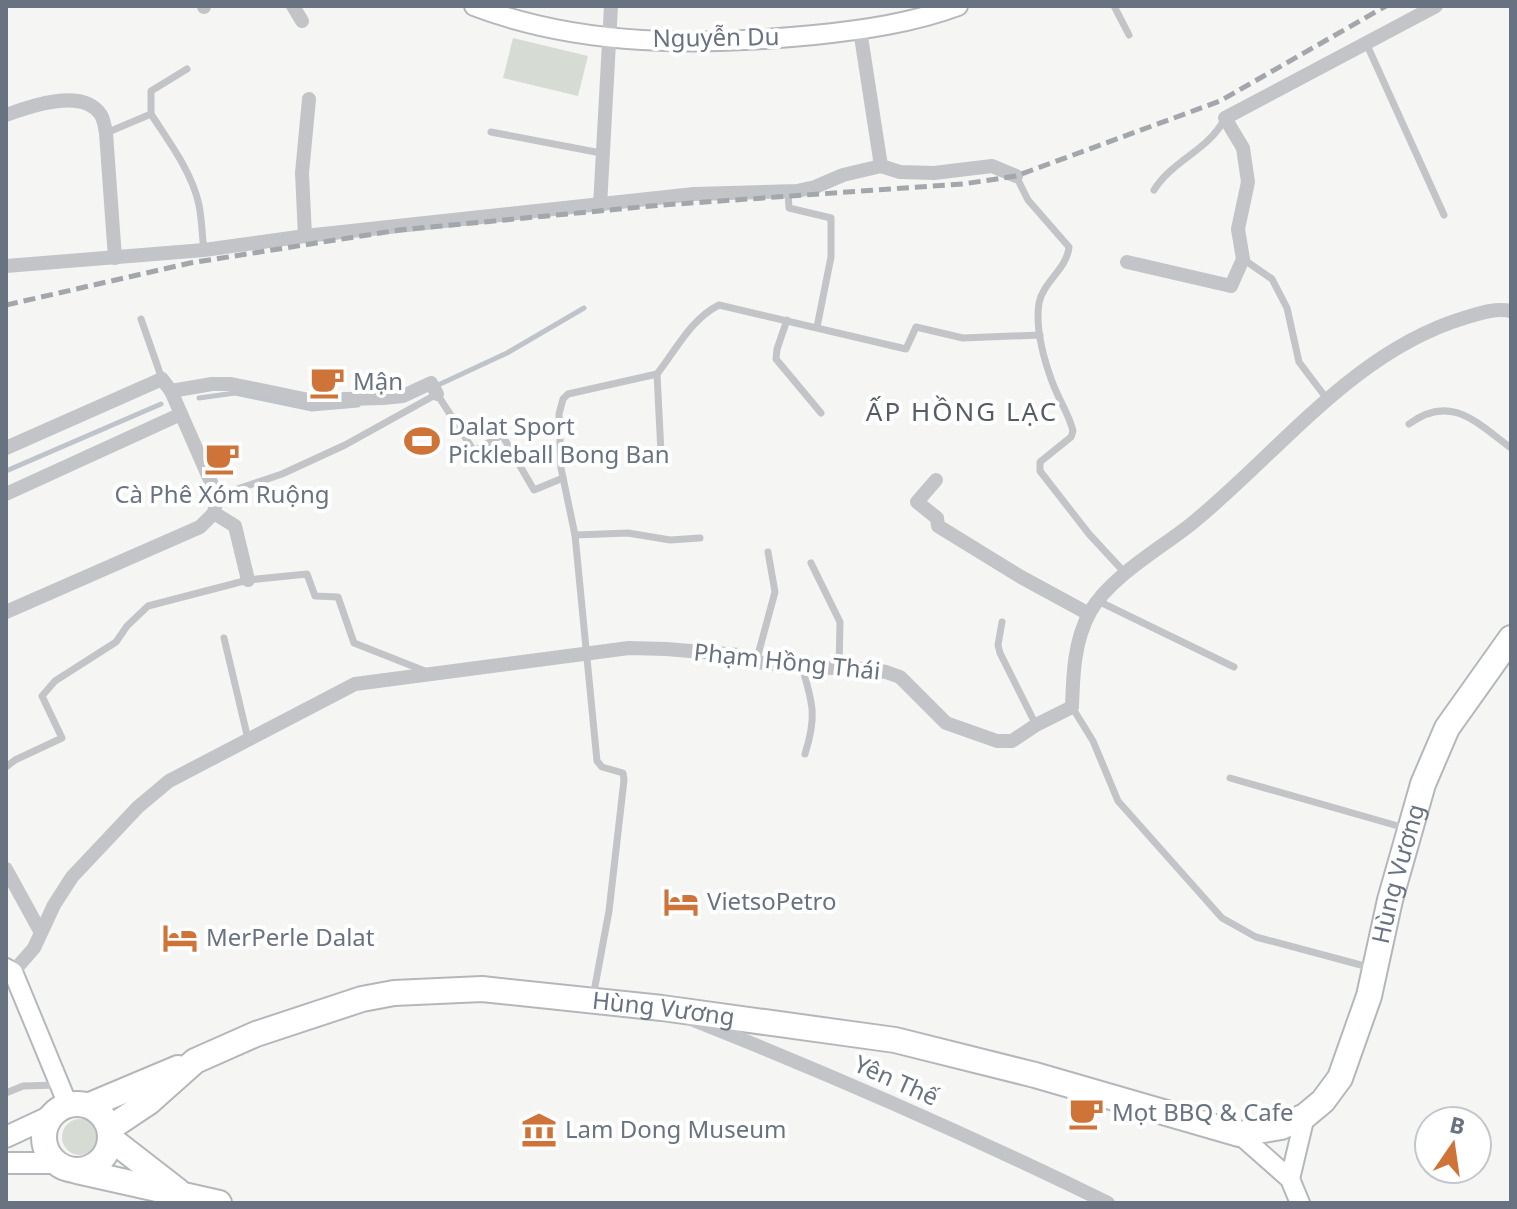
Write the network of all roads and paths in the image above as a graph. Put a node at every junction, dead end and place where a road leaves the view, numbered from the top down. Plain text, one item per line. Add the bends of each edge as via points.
1 (293, 6) edge
2 (474, 6) edge
3 (611, 6) edge
4 (958, 6) edge
5 (1114, 6) edge
6 (1436, 6) edge
7 (302, 21) dead end
8 (860, 30) junction
9 (1129, 35) dead end
10 (607, 37) junction
11 (1367, 45) junction
12 (187, 69) dead end
13 (309, 99) dead end
14 (151, 114) junction
15 (6, 115) edge
16 (1225, 118) junction
17 (491, 132) dead end
18 (106, 133) junction
19 (601, 153) junction
20 (881, 166) junction
21 (1016, 176) joint
22 (1154, 190) dead end
23 (788, 192) junction
24 (600, 206) junction
25 (1444, 215) dead end
26 (305, 236) junction
27 (204, 250) junction
28 (115, 258) junction
29 (1243, 259) junction
30 (1127, 262) dead end
31 (6, 266) edge
32 (1511, 311) edge
33 (141, 319) dead end
34 (787, 320) junction
35 (817, 327) junction
36 (1040, 335) junction
37 (657, 374) junction
38 (167, 385) junction
39 (435, 390) junction
40 (1329, 400) junction
41 (821, 413) dead end
42 (181, 414) junction
43 (1409, 424) dead end
44 (6, 448) edge
45 (1511, 448) edge
46 (661, 453) dead end
47 (563, 478) junction
48 (936, 480) dead end
49 (6, 494) edge
50 (217, 496) junction
51 (214, 513) junction
52 (575, 535) junction
53 (700, 538) dead end
54 (768, 552) dead end
55 (811, 563) dead end
56 (1126, 574) junction
57 (248, 580) junction
58 (1098, 601) junction
59 (6, 612) edge
60 (1089, 614) junction
61 (1002, 622) dead end
62 (224, 638) dead end
63 (1511, 638) edge
64 (588, 655) junction
65 (756, 662) junction
66 (802, 667) junction
67 (1234, 667) dead end
68 (839, 668) junction
69 (430, 673) junction
70 (1072, 707) junction
71 (1036, 725) junction
72 (248, 739) junction
73 (805, 754) dead end
74 (6, 767) edge
75 (1230, 778) dead end
76 (1409, 829) junction
77 (6, 869) edge
78 (40, 931) junction
79 (1374, 969) junction
80 (9, 970) edge
81 (593, 1000) junction
82 (662, 1008) junction
83 (195, 1061) junction
84 (6, 1093) edge
85 (67, 1103) junction
86 (1305, 1116) junction
87 (110, 1133) junction
88 (1239, 1134) junction
89 (6, 1137) edge
90 (6, 1163) edge
91 (66, 1167) junction
92 (1298, 1195) edge
93 (186, 1197) junction
94 (219, 1203) edge
95 (1108, 1203) edge

1 - 7 street
2 - 10 street, Nguyễn Du via 547,28
3 - 10 street
4 - 8 street, Nguyễn Du
5 - 9 lane
6 - 11 street
8 - 10 street, Nguyễn Du via 759,40
8 - 20 street
10 - 19 street
11 - 16 street
11 - 25 lane
12 - 14 lane via 151,91
13 - 26 street via 302,173
14 - 18 lane
14 - 27 lane via 193,186
15 - 18 street via 39,103 85,103 100,114
16 - 22 lane via 1217,134
16 - 29 street via 1243,148 1248,182 1238,229
17 - 19 lane
18 - 28 street
19 - 24 street
20 - 21 street via 934,173 992,166
20 - 23 street
21 - 36 lane via 1028,200 1069,247 1039,303
23 - 24 street via 694,194
23 - 35 lane via 789,208 831,218 831,257
24 - 26 street
26 - 27 street
27 - 28 street
28 - 31 street
29 - 30 street via 1231,286
29 - 40 lane via 1272,279 1287,308 1299,362
32 - 40 street via 1497,308 1445,324 1368,366
33 - 38 lane
34 - 35 lane
34 - 37 lane via 719,305 689,329
34 - 41 lane via 776,359
35 - 36 lane via 906,349 916,327 963,338
36 - 56 lane via 1073,431 1040,462 1040,471
37 - 46 lane
37 - 47 lane via 563,399
38 - 39 street via 231,384 309,400
38 - 42 street
38 - 44 street
39 - 47 lane via 474,451 502,435 534,490
39 - 50 lane via 345,445
40 - 56 street
42 - 49 street
42 - 50 street
43 - 45 lane via 1441,409 1456,411
47 - 52 lane
48 - 60 street via 917,502 937,518 938,526
50 - 51 street
51 - 57 street via 235,526
51 - 59 street via 200,527
52 - 53 lane
52 - 64 lane
54 - 65 lane via 775,592
55 - 68 lane via 840,622
56 - 58 street
57 - 69 lane via 307,574 315,596 338,597 354,643
57 - 74 lane via 148,606 116,642 55,681 42,696 62,738
58 - 60 street
58 - 67 lane
60 - 70 street via 1074,663
61 - 71 lane via 1000,653
62 - 72 lane
63 - 76 highway, Hùng Vương via 1447,728
64 - 65 street, Phạm Hồng Thái via 666,649 739,655
64 - 69 street, Phạm Hồng Thái
64 - 81 lane via 597,761 623,773 624,780
65 - 66 street, Phạm Hồng Thái
66 - 68 street, Phạm Hồng Thái
66 - 73 lane via 813,704
68 - 71 street, Phạm Hồng Thái via 900,677 946,723 986,738 1012,741
69 - 72 street, Phạm Hồng Thái via 355,684
70 - 71 street, Phạm Hồng Thái
70 - 79 lane via 1118,801 1222,918 1256,937
72 - 78 street, Phạm Hồng Thái via 169,781 138,807 72,877
75 - 76 lane
76 - 79 highway, Hùng Vương
77 - 78 street
78 - 80 street, Phạm Hồng Thái via 34,948
79 - 86 highway, Hùng Vương via 1340,1078
80 - 85 street, Phạm Hồng Thái
81 - 82 highway, Hùng Vương
81 - 83 highway, Hùng Vương via 482,989 394,993 305,1017
82 - 88 highway, Hùng Vương via 895,1040
82 - 95 street, Yên Thế via 956,1131
83 - 85 highway
83 - 87 highway, Hùng Vương
84 - 85 lane via 23,1086
85 - 87 highway via 99,1110
85 - 89 main road
85 - 91 highway via 43,1135 45,1146
86 - 88 highway via 1281,1127
86 - 92 street
87 - 91 highway via 104,1158 96,1165
87 - 93 highway
88 - 92 street
90 - 91 main road
91 - 93 highway
93 - 94 highway

